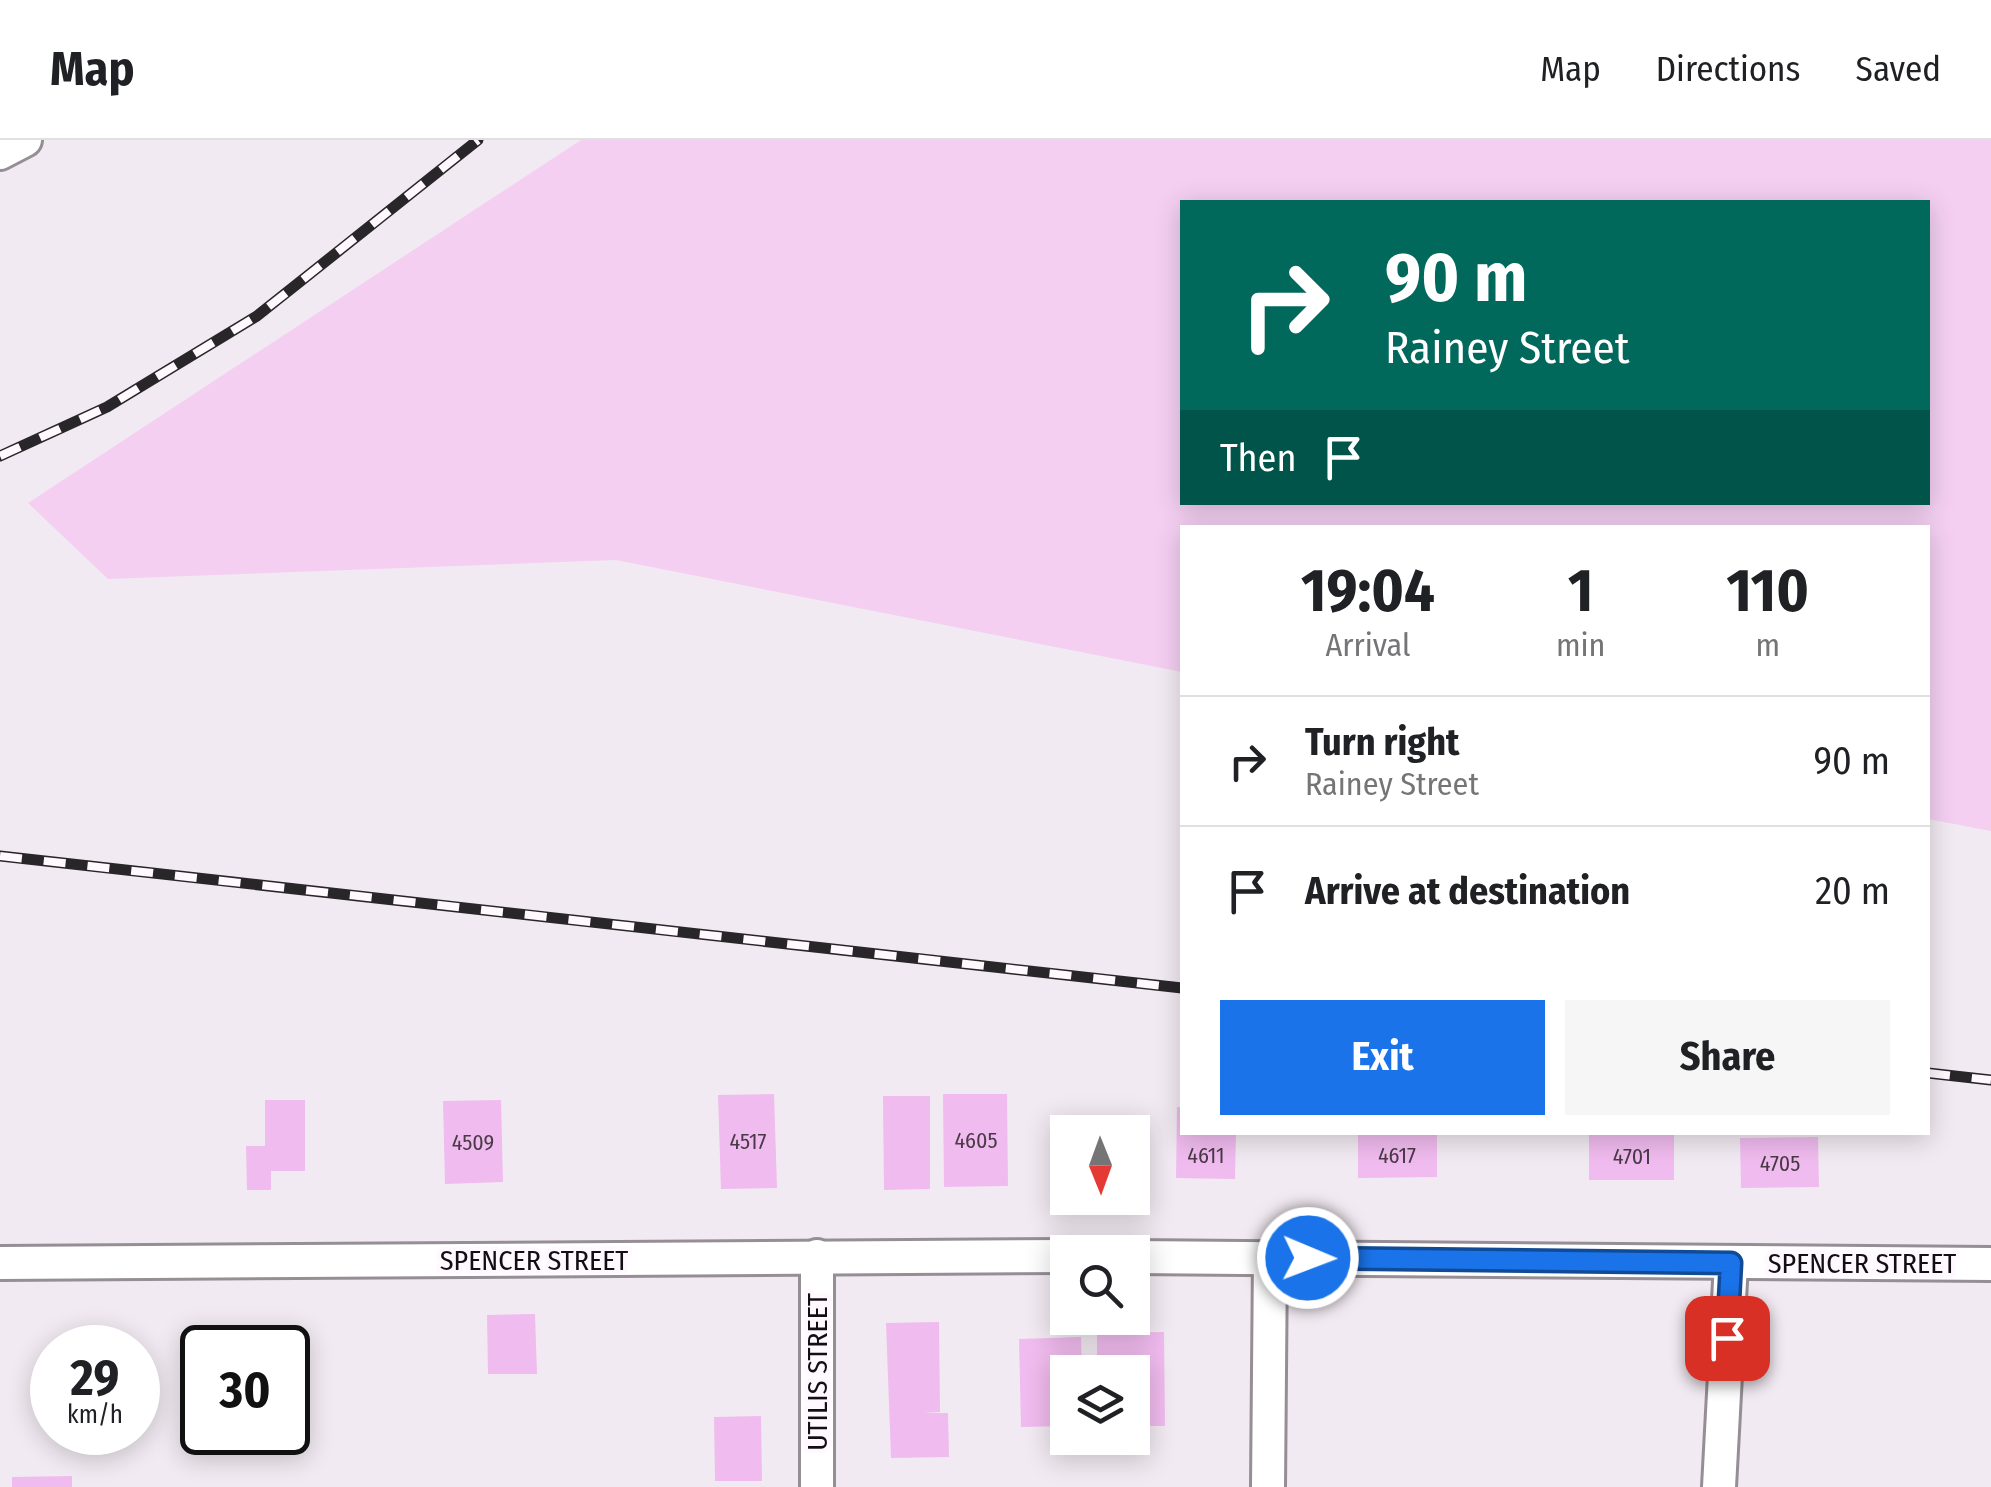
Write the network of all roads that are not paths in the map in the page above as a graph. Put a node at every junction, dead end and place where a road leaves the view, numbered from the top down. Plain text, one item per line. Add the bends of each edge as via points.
1 (24, 140) edge
2 (0, 153) edge
3 (817, 1256) junction
4 (1050, 1256) edge
5 (1150, 1256) edge
6 (1270, 1258) junction
7 (1731, 1263) junction
8 (0, 1264) edge
9 (1991, 1264) edge
10 (817, 1487) edge
11 (1268, 1487) edge
12 (1720, 1487) edge

1 - 2 street
3 - 4 street, SPENCER STREET
3 - 8 street, SPENCER STREET
3 - 10 street, UTILIS STREET
5 - 6 street, SPENCER STREET
6 - 7 street, SPENCER STREET
6 - 11 street
7 - 9 street, SPENCER STREET
7 - 12 street

